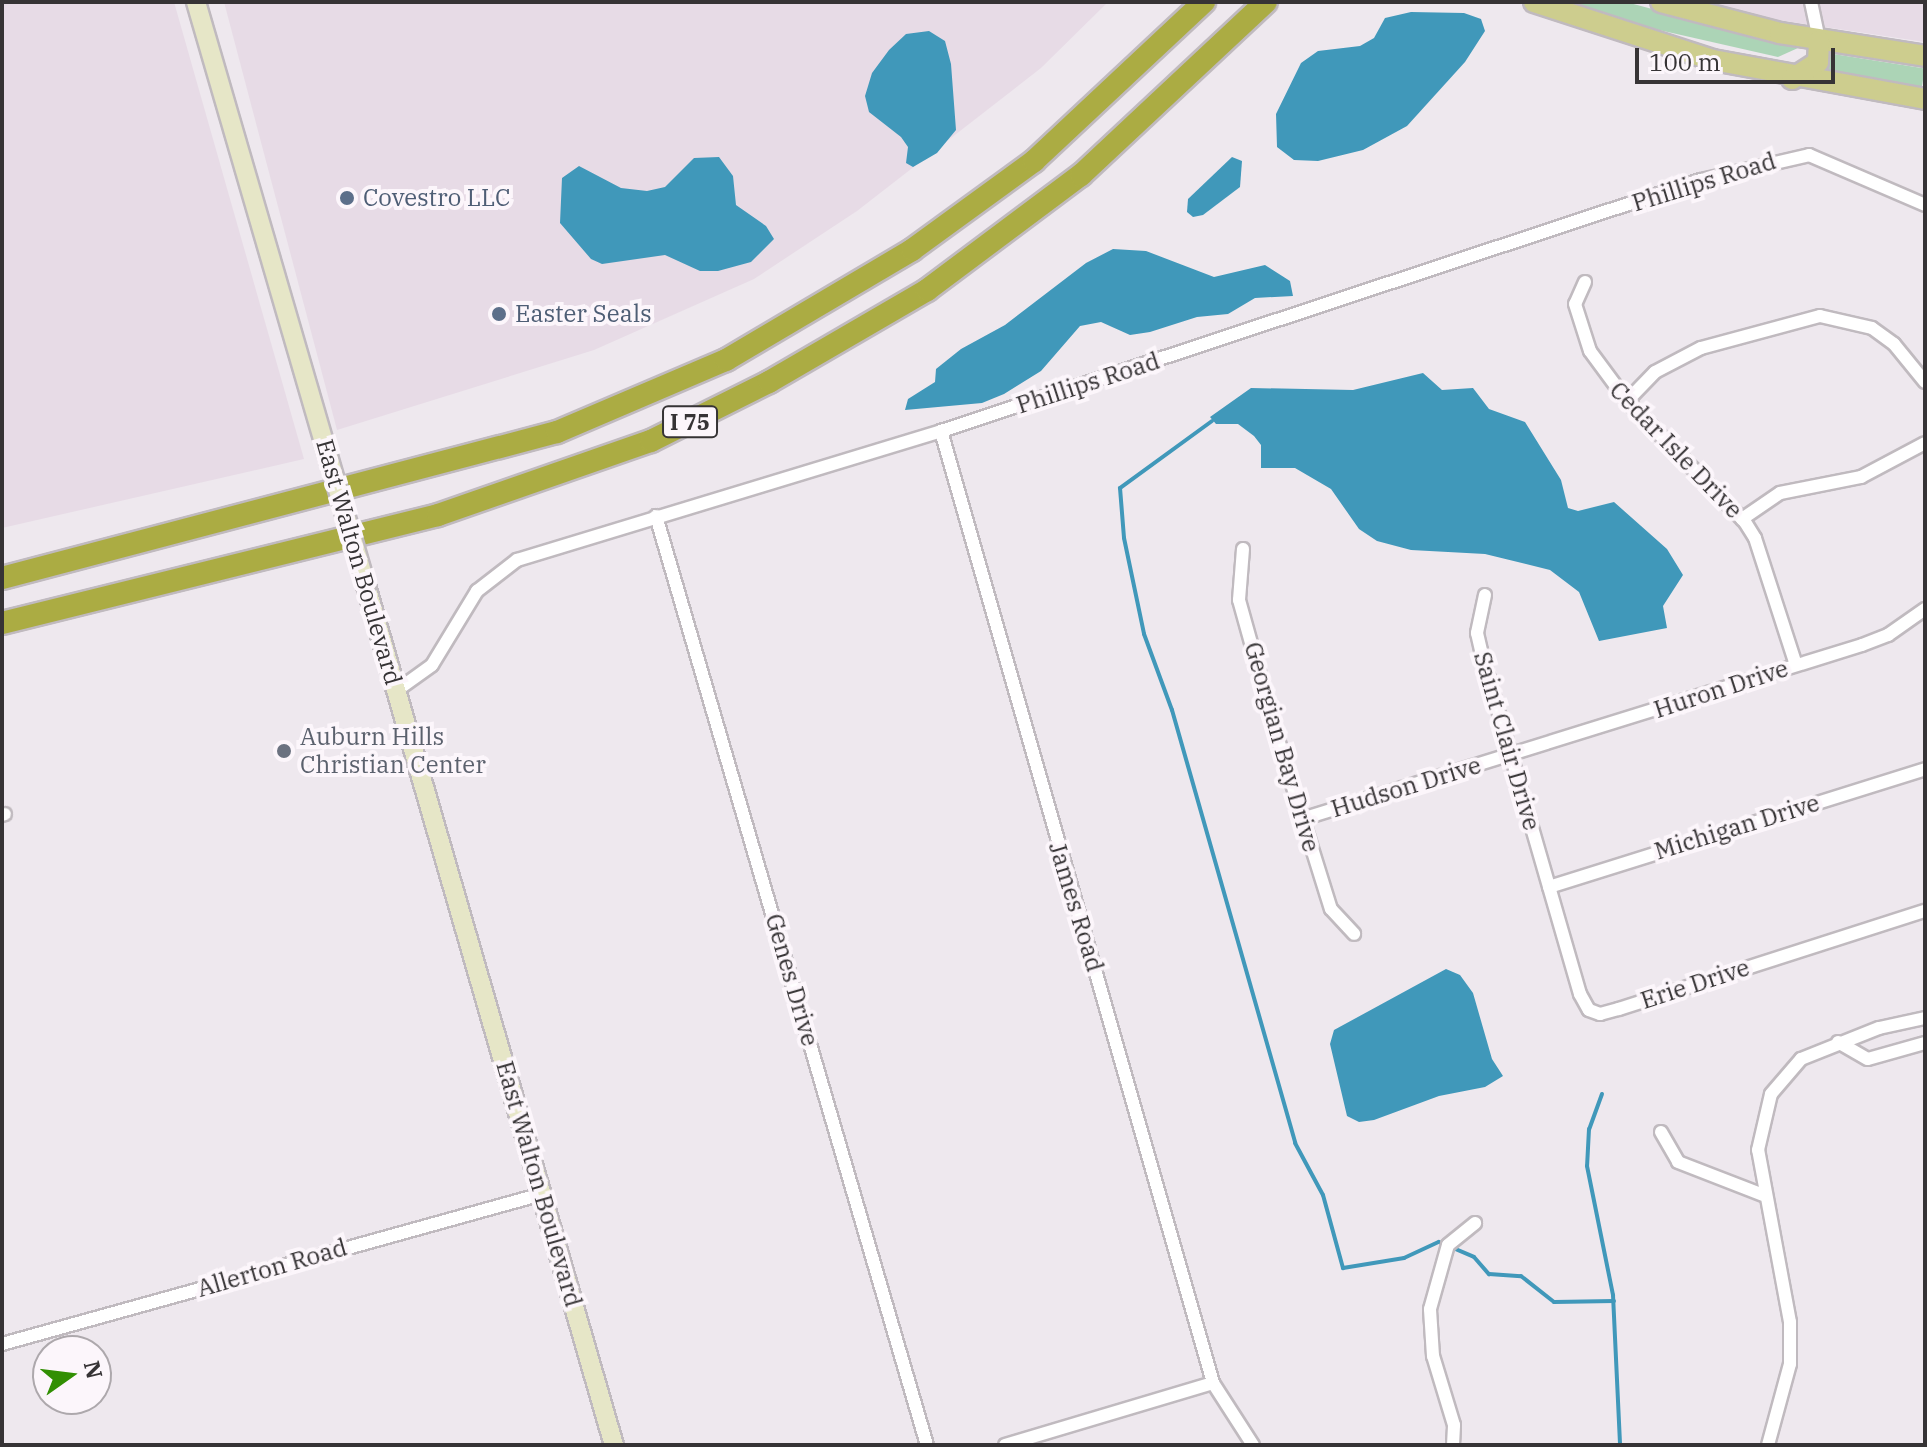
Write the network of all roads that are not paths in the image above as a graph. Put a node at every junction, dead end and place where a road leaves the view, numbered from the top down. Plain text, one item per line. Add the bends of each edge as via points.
1 (196, 2) edge
2 (1204, 2) edge
3 (1266, 2) edge
4 (1534, 2) edge
5 (1661, 2) edge
6 (1811, 2) edge
7 (1819, 41) junction
8 (1925, 56) edge
9 (1792, 79) junction
10 (1925, 99) edge
11 (1925, 205) edge
12 (1585, 282) dead end
13 (1925, 382) edge
14 (1627, 401) junction
15 (941, 431) junction
16 (1925, 443) edge
17 (656, 516) junction
18 (1742, 519) junction
19 (1243, 549) dead end
20 (2, 578) edge
21 (1485, 595) dead end
22 (1925, 609) edge
23 (2, 623) edge
24 (1796, 665) junction
25 (396, 691) junction
26 (1510, 754) junction
27 (1925, 769) edge
28 (1302, 819) junction
29 (1549, 887) junction
30 (1925, 911) edge
31 (1354, 934) dead end
32 (1925, 1018) edge
33 (1838, 1042) junction
34 (1925, 1043) edge
35 (1661, 1132) dead end
36 (542, 1194) junction
37 (1763, 1195) junction
38 (1475, 1223) dead end
39 (2, 1344) edge
40 (1213, 1383) junction
41 (1049, 1439) edge
42 (614, 1445) edge
43 (927, 1445) edge
44 (1005, 1445) edge
45 (1253, 1445) edge
46 (1453, 1445) edge
47 (1768, 1445) edge

1 - 25 main road, East Walton Boulevard, bridge
2 - 20 highway, I 75 via 1034,161 912,250 726,360 557,432
3 - 23 highway, I 75 via 1081,175 927,290 769,382 651,441 438,515
4 - 9 main road via 1663,47
5 - 7 main road
6 - 7 street
7 - 8 main road
7 - 9 main road via 1818,62
9 - 10 main road
11 - 15 street, Phillips Road via 1832,161 1792,156 1701,180
12 - 14 street, Cedar Isle Drive via 1575,304 1579,323 1600,369
13 - 14 street via 1894,344 1872,328 1820,316 1701,348 1655,372
14 - 18 street, Cedar Isle Drive
15 - 17 street, Phillips Road
15 - 40 street, James Road
16 - 18 street via 1861,477 1780,493
17 - 25 street, Phillips Road via 517,560 477,591 432,665
17 - 43 street, Genes Drive
18 - 24 street, Cedar Isle Drive via 1755,538
19 - 28 street, Georgian Bay Drive via 1239,600
21 - 26 street, Saint Clair Drive via 1477,633
22 - 24 street, Huron Drive via 1888,635
24 - 26 street, Huron Drive
25 - 36 main road, East Walton Boulevard
26 - 28 street, Hudson Drive
26 - 29 street, Saint Clair Drive
27 - 29 street, Michigan Drive
28 - 31 street, Georgian Bay Drive via 1331,909
29 - 30 street, Erie Drive via 1580,994 1589,1010 1600,1014
32 - 33 street
33 - 34 street via 1868,1059
33 - 37 street via 1801,1059 1771,1094 1758,1150
35 - 37 street via 1678,1162
36 - 39 street, Allerton Road
36 - 42 main road, East Walton Boulevard
37 - 47 street via 1780,1251 1790,1322 1790,1364
38 - 46 street via 1448,1245 1430,1309 1433,1356 1454,1425
40 - 41 street
40 - 45 street, James Road
41 - 44 street

